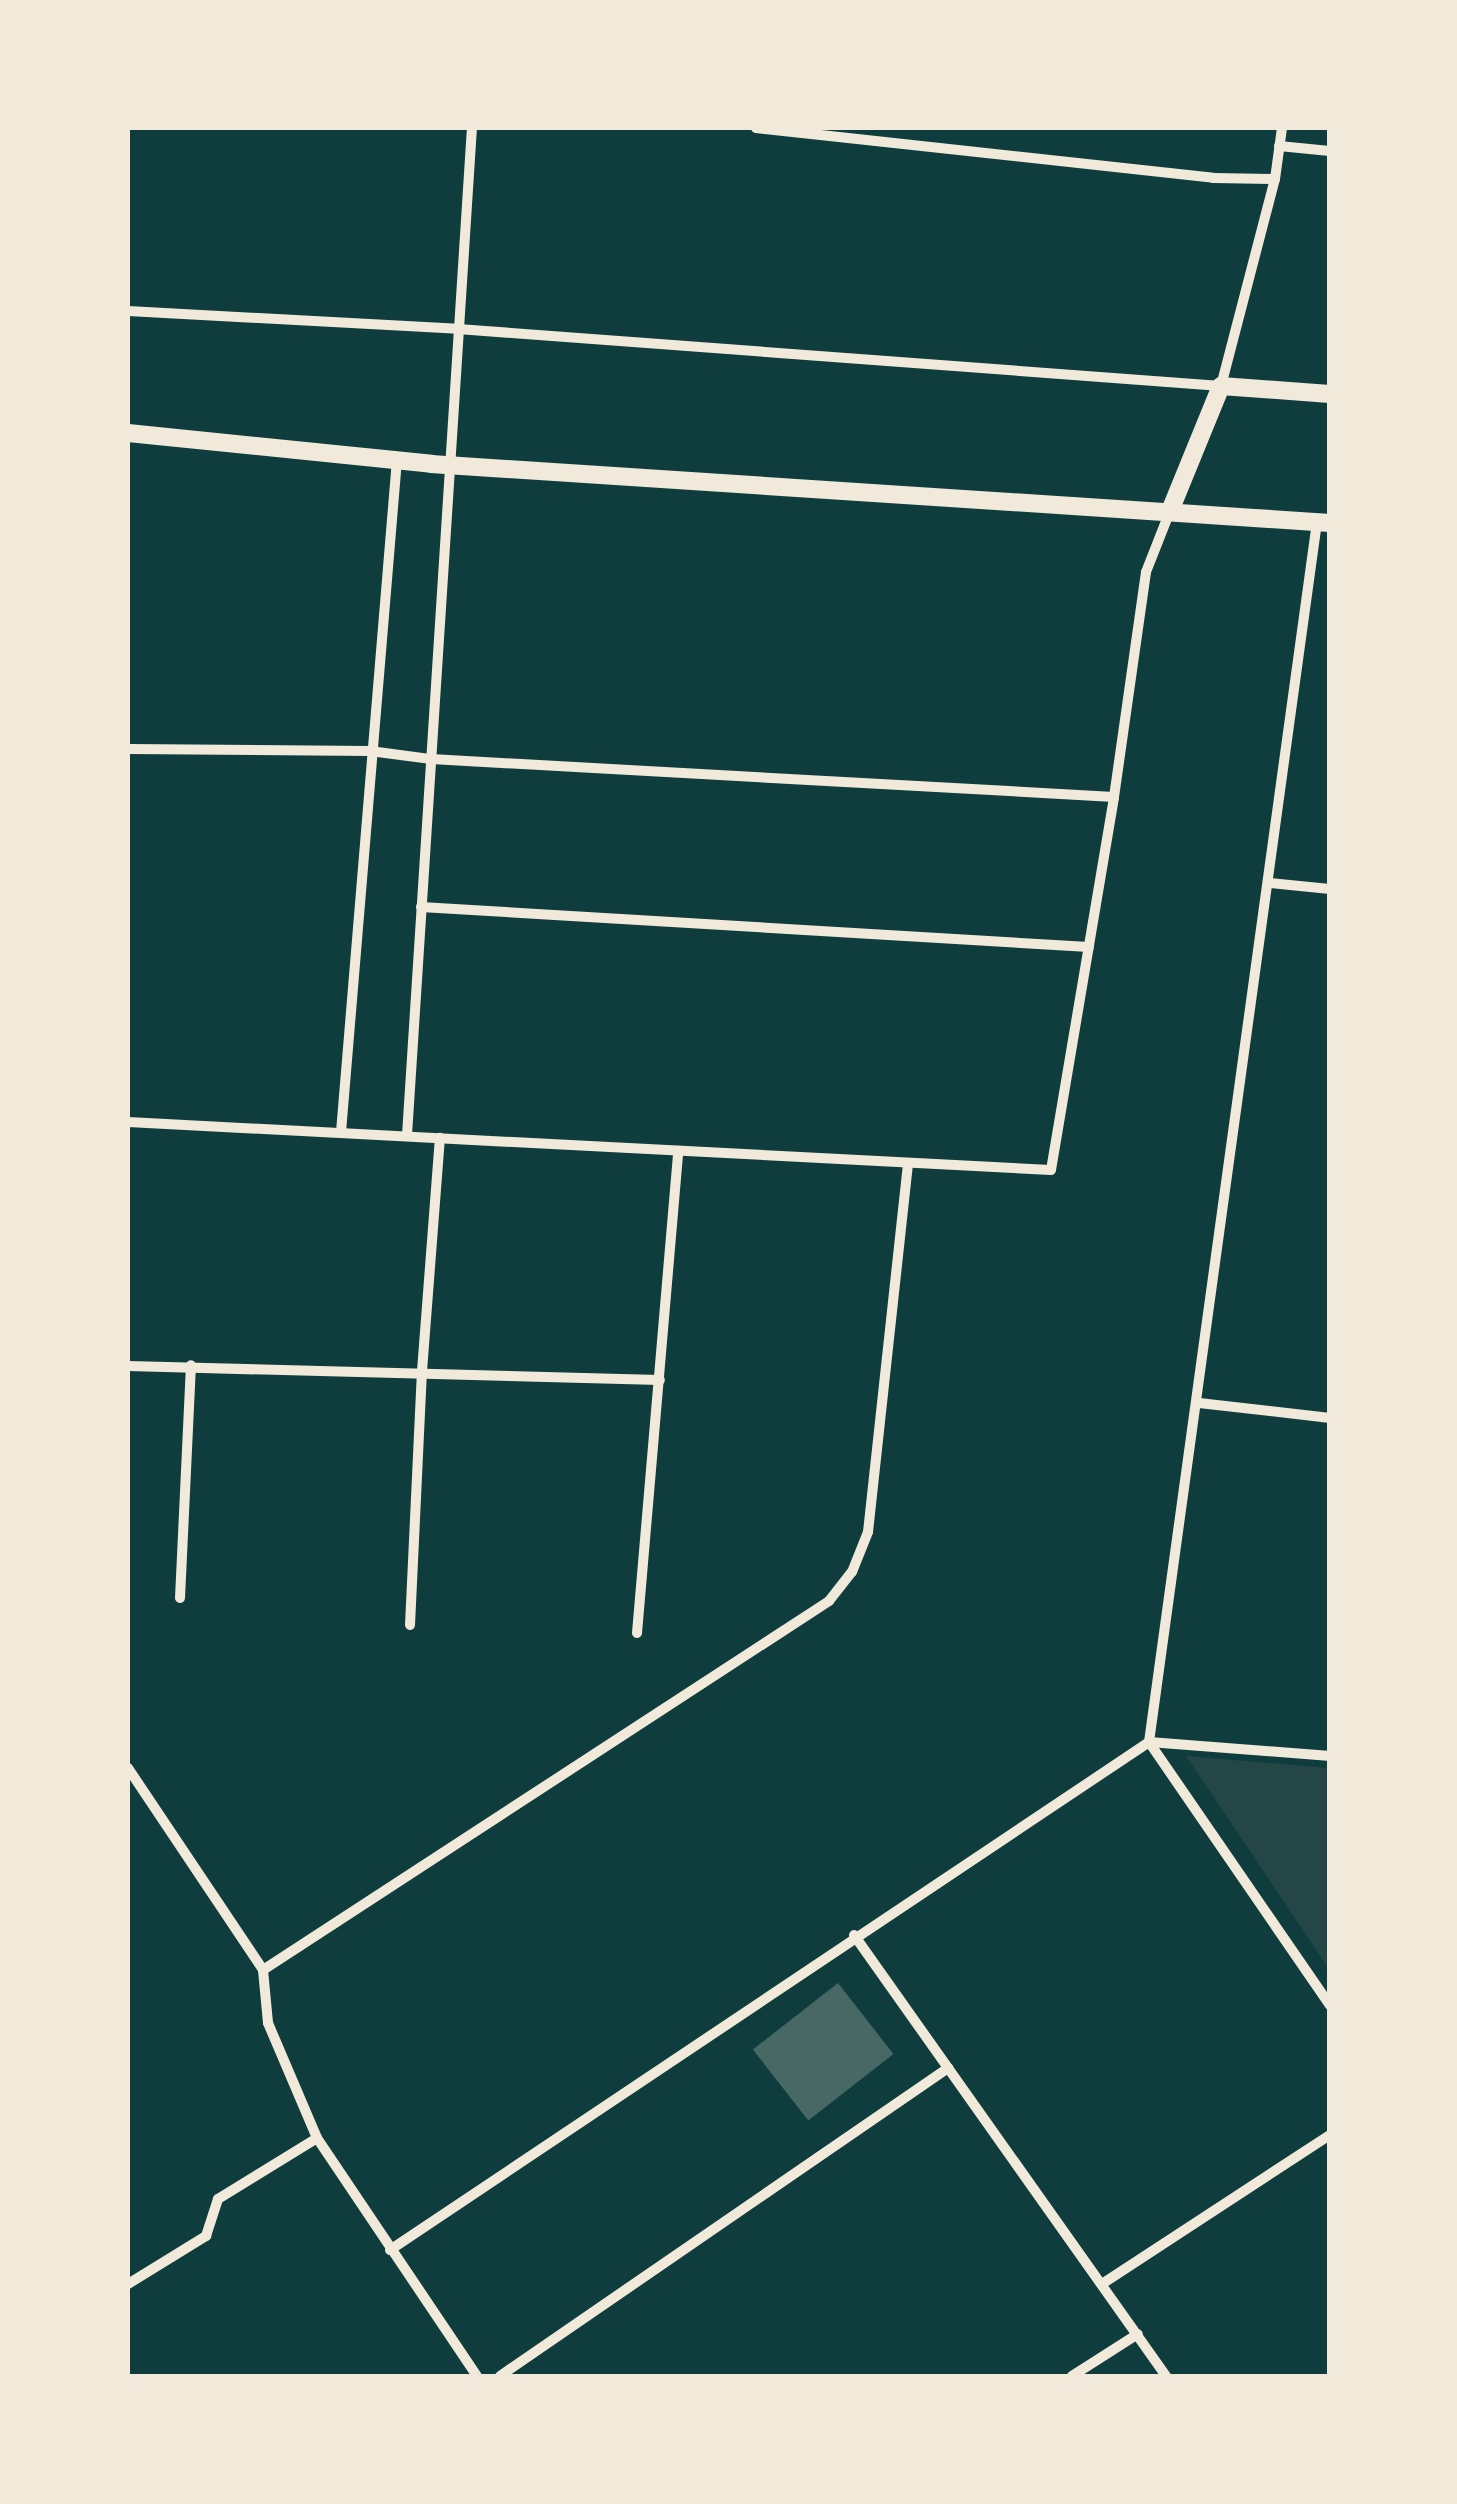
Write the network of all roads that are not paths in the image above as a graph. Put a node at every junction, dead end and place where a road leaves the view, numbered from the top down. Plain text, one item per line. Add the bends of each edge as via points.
1 (472, 128) edge
2 (756, 128) edge
3 (1282, 128) edge
4 (1280, 146) junction
5 (1330, 152) edge
6 (1275, 179) junction
7 (128, 311) edge
8 (458, 329) junction
9 (1221, 386) junction
10 (1330, 394) edge
11 (128, 433) edge
12 (396, 460) junction
13 (452, 466) junction
14 (1170, 511) junction
15 (1323, 522) edge
16 (128, 749) edge
17 (370, 751) junction
18 (431, 759) junction
19 (1114, 797) junction
20 (1268, 883) junction
21 (1330, 889) edge
22 (421, 907) junction
23 (1089, 947) junction
24 (128, 1122) edge
25 (341, 1132) junction
26 (407, 1136) junction
27 (440, 1138) junction
28 (678, 1151) junction
29 (908, 1163) junction
30 (191, 1365) junction
31 (128, 1366) edge
32 (422, 1371) junction
33 (660, 1380) junction
34 (1199, 1403) junction
35 (1330, 1418) edge
36 (180, 1598) dead end
37 (410, 1624) dead end
38 (638, 1632) dead end
39 (1149, 1742) junction
40 (1330, 1756) edge
41 (128, 1768) edge
42 (854, 1935) junction
43 (263, 1970) junction
44 (1330, 2005) edge
45 (948, 2068) junction
46 (1330, 2135) edge
47 (317, 2138) junction
48 (390, 2250) junction
49 (128, 2284) edge
50 (1102, 2284) junction
51 (1138, 2334) junction
52 (477, 2376) edge
53 (500, 2376) edge
54 (1072, 2376) edge
55 (1166, 2376) edge

1 - 8 street
2 - 6 street via 1212,178
3 - 4 street
4 - 5 street
4 - 6 street
6 - 9 street
7 - 8 street
8 - 9 street
8 - 13 street
9 - 10 street
9 - 14 street
11 - 12 street
12 - 13 street
12 - 17 street
13 - 14 street
13 - 18 street
14 - 15 street
14 - 19 street via 1146,572
15 - 20 street
16 - 17 street
17 - 18 street
17 - 25 street
18 - 19 street
18 - 22 street
19 - 23 street
20 - 21 street
20 - 34 street
22 - 23 street
22 - 26 street
23 - 29 street via 1051,1170
24 - 25 street
25 - 26 street
26 - 27 street
27 - 28 street
27 - 32 street
28 - 29 street
28 - 33 street
29 - 43 street via 868,1532 852,1572 829,1601
30 - 31 street
30 - 32 street
30 - 36 street
32 - 33 street
32 - 37 street
33 - 38 street
34 - 35 street
34 - 39 street
39 - 40 street
39 - 42 street
39 - 44 street
41 - 43 street
42 - 45 street
42 - 48 street
43 - 47 street via 268,2023
45 - 50 street
45 - 53 street
46 - 50 street
47 - 48 street
47 - 49 street via 218,2199 206,2236
48 - 52 street
50 - 51 street
51 - 54 street
51 - 55 street

